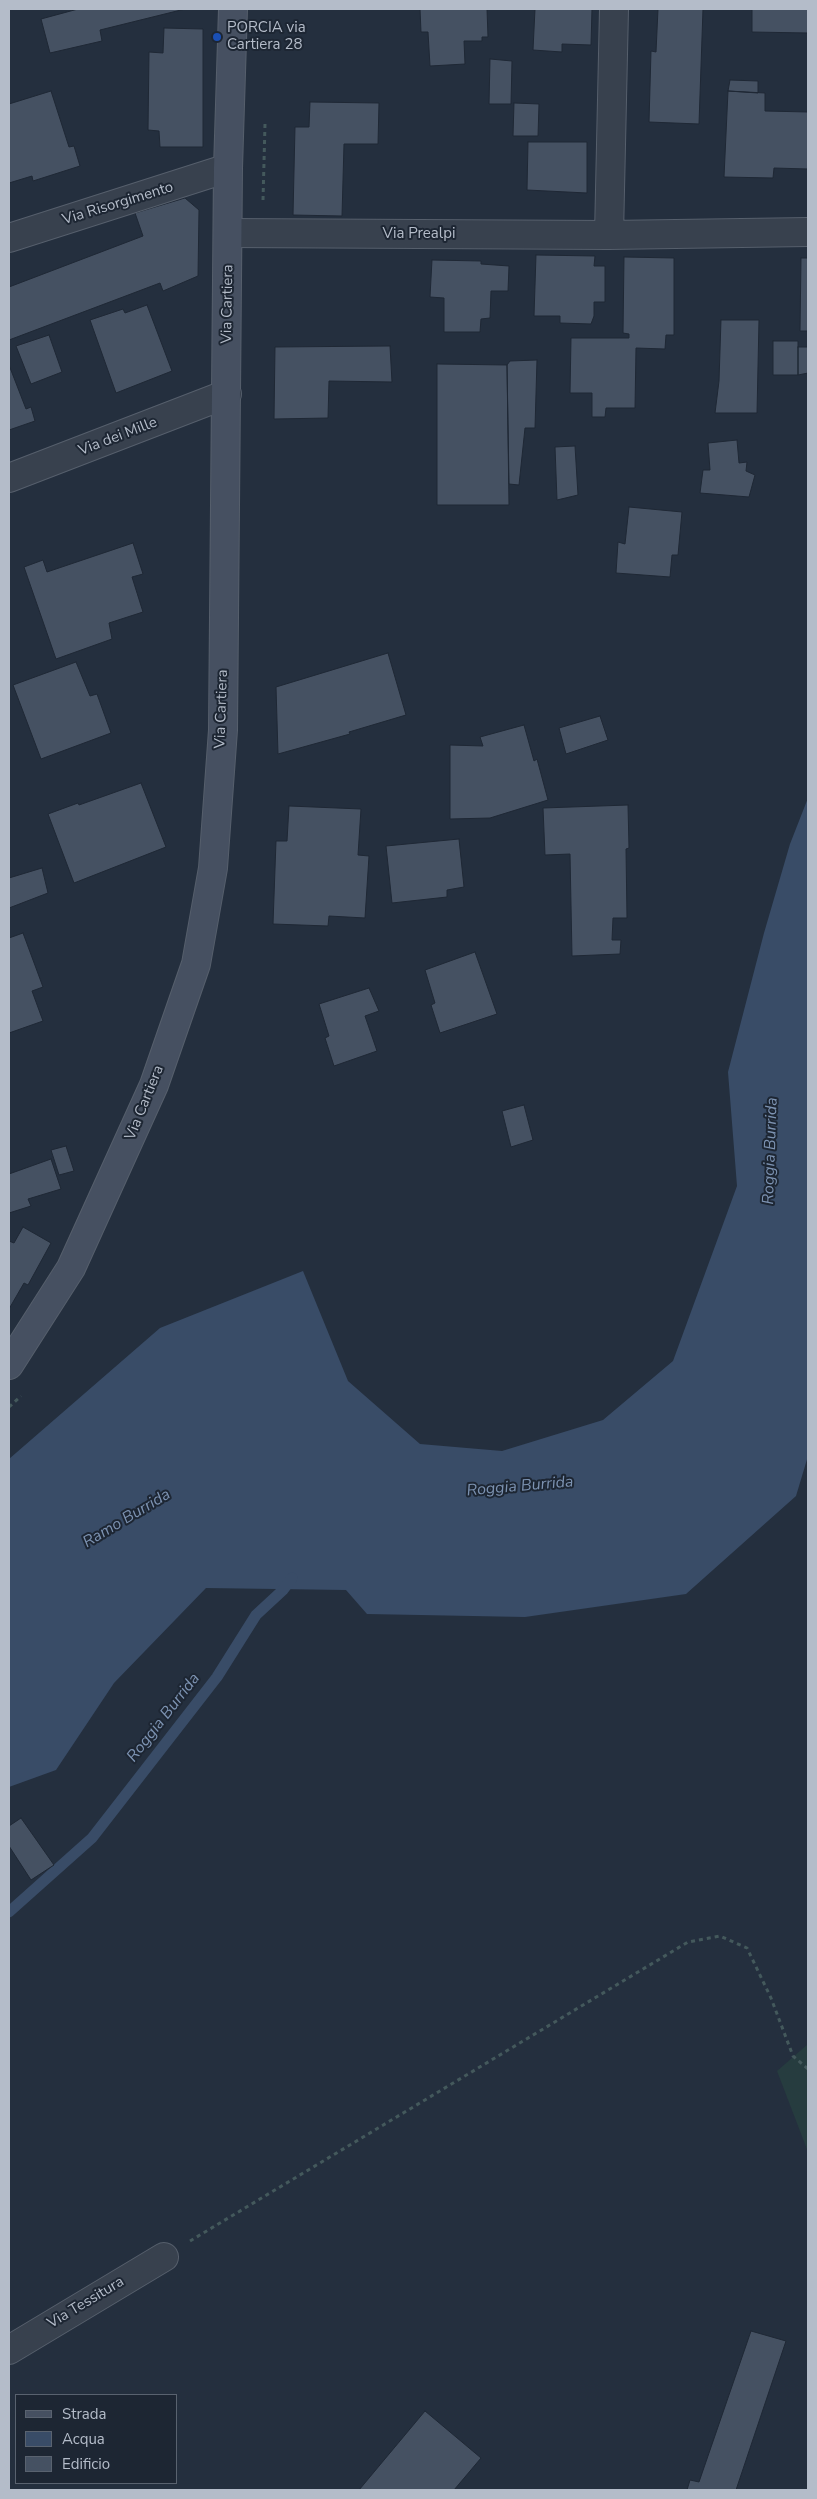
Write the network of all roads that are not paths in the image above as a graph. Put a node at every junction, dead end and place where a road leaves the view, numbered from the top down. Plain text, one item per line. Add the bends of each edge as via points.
1 (233, 9) edge
2 (614, 9) edge
3 (228, 168) junction
4 (808, 232) edge
5 (229, 233) junction
6 (609, 235) junction
7 (9, 238) edge
8 (227, 394) junction
9 (9, 478) edge
10 (9, 1365) edge
11 (164, 2257) road end
12 (9, 2350) edge

1 - 3 main road, Via Cartiera
2 - 6 street
3 - 5 main road, Via Cartiera
3 - 7 street, Via Risorgimento
4 - 6 street, Via Prealpi
5 - 6 street, Via Prealpi
5 - 8 main road, Via Cartiera
8 - 9 street, Via dei Mille
8 - 10 main road, Via Cartiera via 223,730 213,868 196,964 154,1086 118,1168 71,1268
11 - 12 street, Via Tessitura

